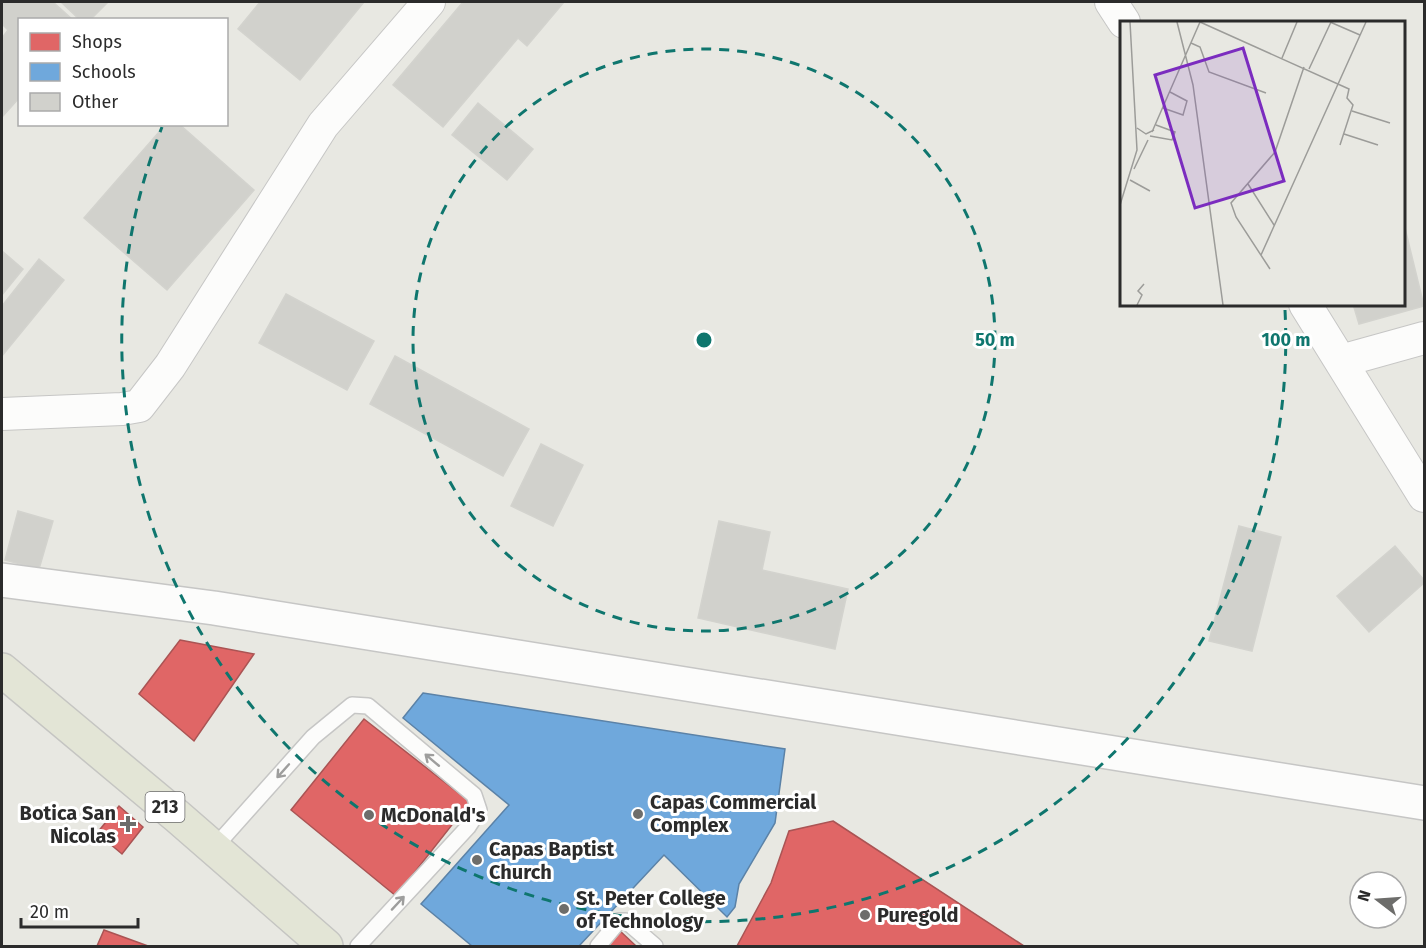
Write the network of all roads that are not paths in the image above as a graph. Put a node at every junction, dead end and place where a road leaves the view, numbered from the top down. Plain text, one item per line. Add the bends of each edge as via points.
1 (429, 2) edge
2 (1111, 2) edge
3 (1123, 21) edge
4 (1306, 306) edge
5 (1425, 338) edge
6 (1341, 361) junction
7 (2, 414) edge
8 (1425, 496) edge
9 (2, 580) edge
10 (2, 670) edge
11 (1425, 803) edge
12 (213, 849) junction
13 (326, 946) edge
14 (358, 946) edge
15 (598, 946) edge
16 (655, 946) edge

1 - 7 street via 323,125 170,366 139,406
2 - 3 street
4 - 6 street
5 - 6 street
6 - 8 street
9 - 11 street via 225,610
10 - 12 main road, 213
12 - 13 main road, 213
14 -> 12 lane via 468,827 479,810 474,795 368,706 352,705 313,737
15 - 16 lane via 619,921 626,921

